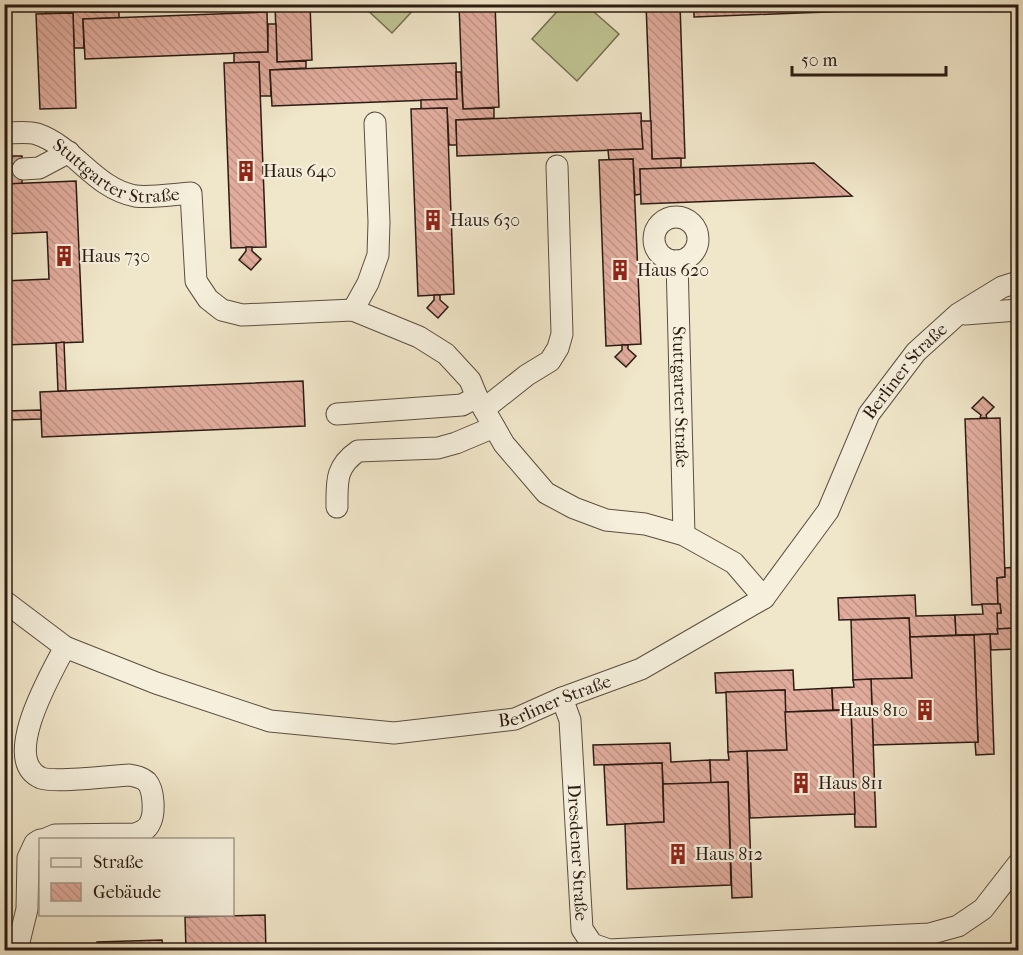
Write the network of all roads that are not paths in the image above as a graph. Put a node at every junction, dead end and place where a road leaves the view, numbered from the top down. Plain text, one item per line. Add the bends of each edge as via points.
1 (375, 123) dead end
2 (4, 133) edge
3 (69, 152) junction
4 (557, 166) dead end
5 (23, 169) tunnel mouth
6 (677, 261) dead end
7 (1018, 282) edge
8 (353, 310) junction
9 (1018, 310) edge
10 (958, 314) junction
11 (485, 411) junction
12 (337, 414) dead end
13 (337, 507) dead end
14 (684, 535) junction
15 (764, 598) junction
16 (4, 601) edge
17 (65, 647) junction
18 (562, 698) junction
19 (48, 838) edge
20 (39, 841) edge
21 (1018, 864) edge
22 (17, 951) edge

1 - 8 lane via 378,255
2 - 3 lane, Stuttgarter Straße via 35,133
3 - 5 lane via 39,168
3 - 8 lane, Stuttgarter Straße via 91,174 114,189 136,196 192,193 196,281 208,299 222,310 242,315
4 - 11 lane via 563,322 560,341 550,361
6 - 14 lane, Stuttgarter Straße
7 - 10 lane, Berliner Straße via 1002,287
8 - 11 lane, Stuttgarter Straße via 419,337 446,354 470,380
9 - 10 lane
10 - 15 lane, Berliner Straße via 916,352 869,414 828,511
11 - 12 lane via 462,405
11 - 13 lane via 456,443 438,448 358,451 340,469
11 - 14 lane, Stuttgarter Straße via 504,444 546,493 606,520 645,524
14 - 15 lane, Stuttgarter Straße via 734,563
15 - 18 lane, Berliner Straße via 641,669
16 - 17 lane, Berliner Straße
17 - 18 lane, Berliner Straße via 270,721 394,733 515,719
17 - 19 lane via 27,719 22,756 27,769 42,778 139,777 147,782 153,803 151,822 135,834
18 - 21 lane, Dresdener Straße via 570,720 582,929 592,944 609,950 929,934 958,926 983,909
20 - 22 lane via 28,858 27,909

